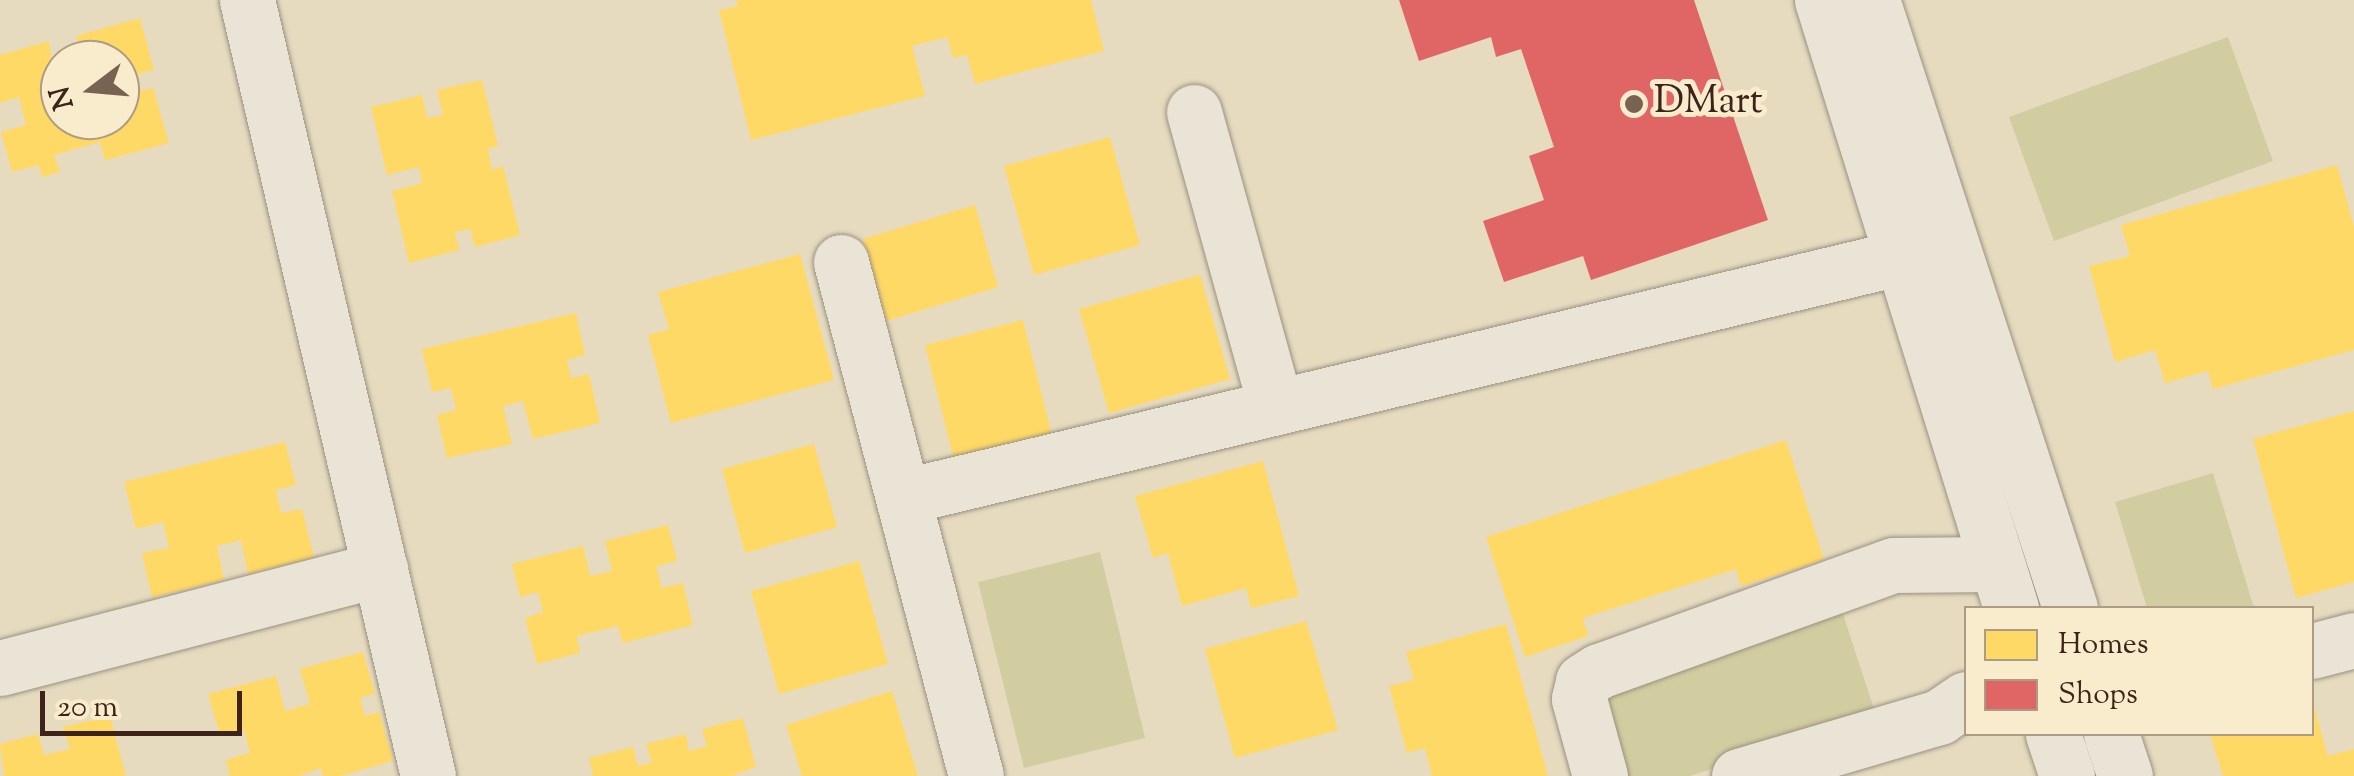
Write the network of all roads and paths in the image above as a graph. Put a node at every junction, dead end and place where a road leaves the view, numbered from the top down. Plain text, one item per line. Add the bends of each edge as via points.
1 (247, 0) edge
2 (1822, 0) edge
3 (1872, 0) edge
4 (1194, 112) dead end
5 (1902, 258) junction
6 (841, 262) dead end
7 (1274, 404) junction
8 (906, 496) junction
9 (380, 570) junction
10 (2003, 586) edge
11 (2069, 606) edge
12 (2354, 640) edge
13 (2314, 650) edge
14 (0, 668) edge
15 (1964, 700) edge
16 (2054, 736) edge
17 (2112, 736) edge
18 (428, 776) edge
19 (976, 776) edge
20 (1600, 776) edge
21 (1739, 776) edge
22 (2067, 776) edge
23 (2125, 776) edge

1 - 9 street
2 - 5 street
3 - 11 street
4 - 7 street
5 - 7 street
5 - 10 street
6 - 8 street
7 - 8 street
8 - 19 street
9 - 14 street
9 - 18 street
10 - 20 street via 1894,565 1599,671 1583,681 1579,700
12 - 13 street
15 - 21 street via 1939,717
16 - 22 street
17 - 23 street

